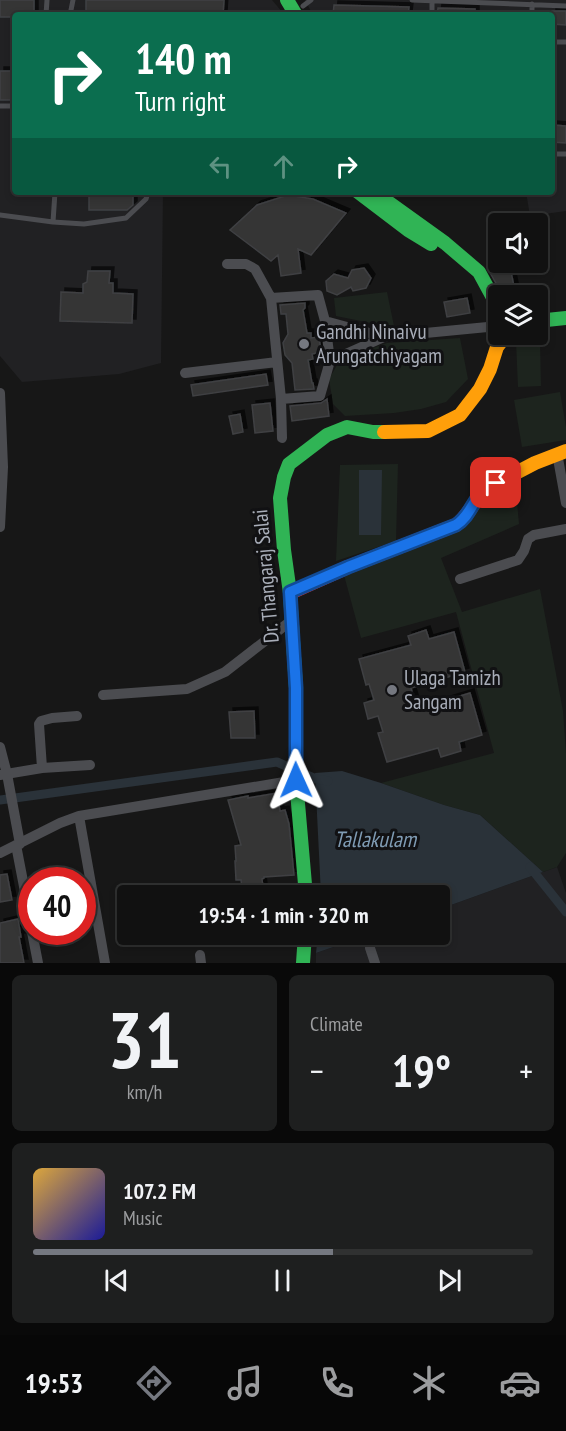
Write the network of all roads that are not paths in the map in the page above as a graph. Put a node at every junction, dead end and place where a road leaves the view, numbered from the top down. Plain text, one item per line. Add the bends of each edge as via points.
1 (287, 0) edge
2 (412, 0) edge
3 (423, 0) edge
4 (432, 1) edge
5 (544, 2) edge
6 (532, 4) junction
7 (566, 6) edge
8 (303, 7) edge
9 (532, 12) edge
10 (55, 195) edge
11 (147, 195) edge
12 (362, 195) edge
13 (378, 195) edge
14 (0, 215) edge
15 (53, 222) junction
16 (227, 264) dead end
17 (486, 286) junction
18 (488, 290) edge
19 (271, 298) junction
20 (566, 318) edge
21 (548, 320) edge
22 (325, 321) junction
23 (488, 327) edge
24 (384, 337) junction
25 (499, 345) edge
26 (330, 361) junction
27 (278, 362) junction
28 (185, 373) dead end
29 (0, 393) edge
30 (281, 399) junction
31 (282, 438) dead end
32 (562, 452) edge
33 (566, 503) edge
34 (0, 527) edge
35 (566, 529) edge
36 (460, 579) dead end
37 (290, 592) junction
38 (292, 620) junction
39 (103, 695) dead end
40 (77, 716) dead end
41 (0, 747) edge
42 (90, 765) dead end
43 (42, 768) junction
44 (3, 774) edge
45 (296, 776) junction
46 (79, 816) junction
47 (18, 845) junction
48 (0, 853) edge
49 (22, 867) edge
50 (305, 885) edge
51 (35, 945) edge
52 (304, 945) edge
53 (370, 948) dead end
54 (38, 963) edge
55 (105, 963) edge
56 (303, 963) edge
57 (375, 963) edge

1 - 8 street
2 - 3 lane
3 - 4 lane
4 - 6 lane
5 - 6 lane
5 - 7 lane
6 - 9 lane
10 - 15 lane
11 - 15 lane via 126,218 84,224
12 - 17 street
13 - 17 street via 445,243 478,272
14 - 15 lane
16 - 19 street via 246,264 255,269
17 - 18 street
19 - 22 street via 318,295
19 - 27 street
20 - 21 street
22 - 24 street
22 - 26 street
23 - 24 street
24 - 26 street
25 - 37 street, Dr. Thangaraj Salai via 480,389 460,416 428,431 373,432 347,427 327,435 289,464 280,498
26 - 30 street via 320,396
27 - 28 street
27 - 30 street
29 - 34 street
30 - 31 street
32 - 33 street
32 - 37 street via 483,491 456,525
35 - 36 street via 534,535 518,560
37 - 38 street, Dr. Thangaraj Salai
38 - 39 street via 225,672 187,688
38 - 45 street, Dr. Thangaraj Salai
40 - 43 street via 41,721
41 - 44 street
42 - 43 street
43 - 44 street
44 - 47 street via 11,797
45 - 46 street
45 - 50 street, Dr. Thangaraj Salai
46 - 47 street
46 - 55 street
47 - 48 street
47 - 49 street
51 - 54 street
52 - 56 street
53 - 57 street

